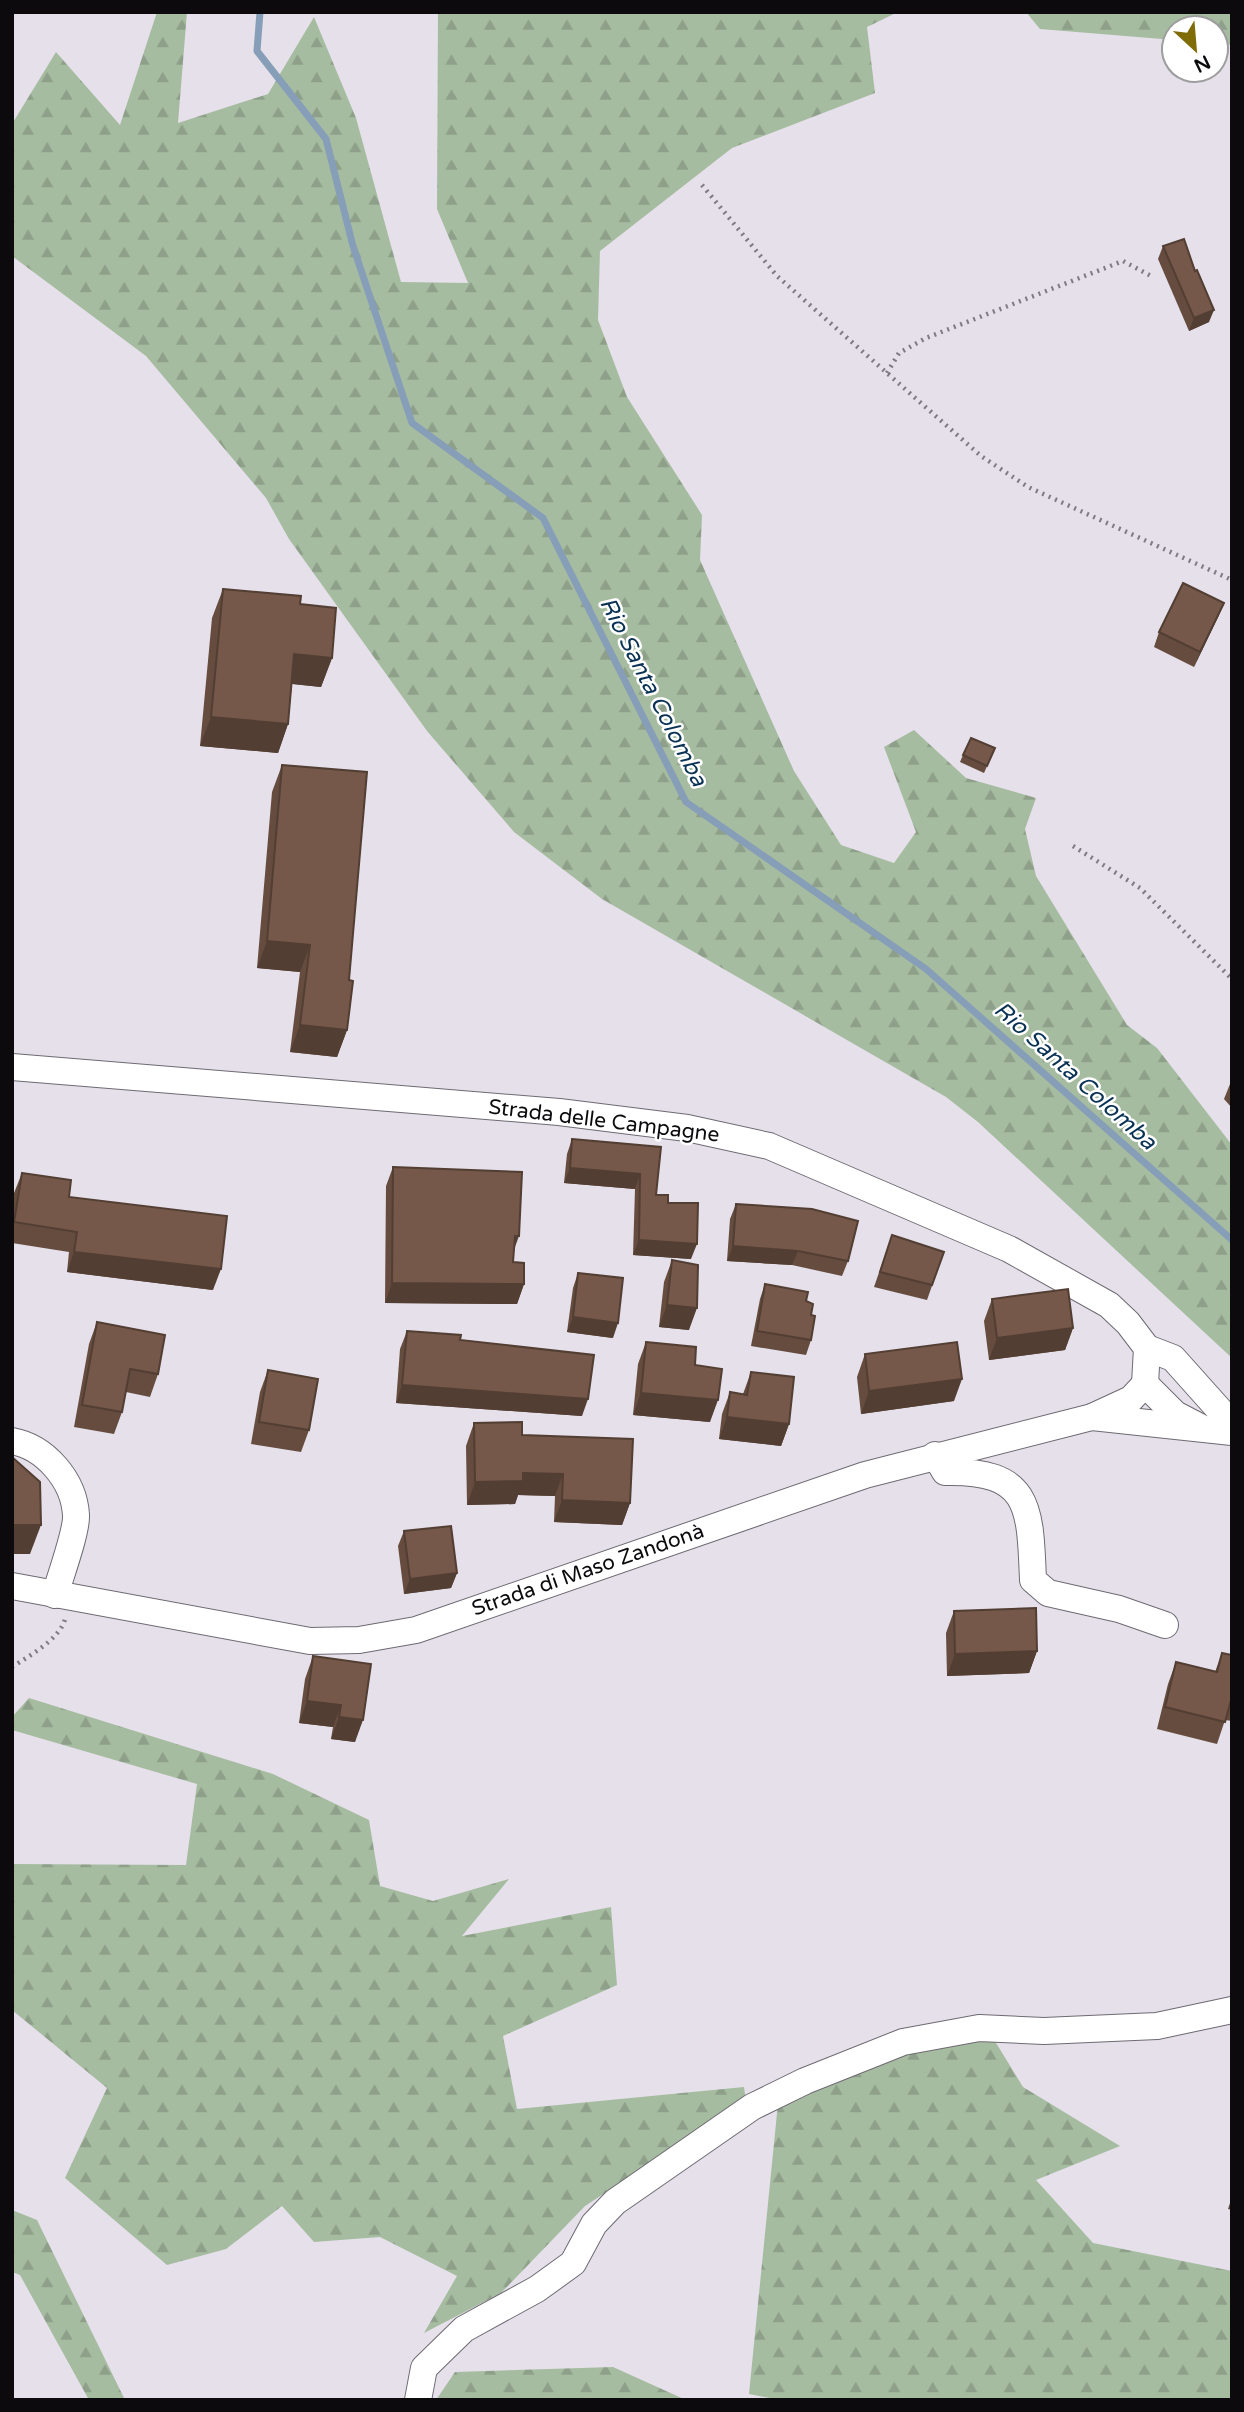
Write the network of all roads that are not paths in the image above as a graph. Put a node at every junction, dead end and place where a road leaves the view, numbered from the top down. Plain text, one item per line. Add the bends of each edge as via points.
1 (12, 1067) edge
2 (1147, 1348) junction
3 (1145, 1384) junction
4 (1203, 1394) junction
5 (1092, 1417) junction
6 (1232, 1424) edge
7 (1202, 1428) junction
8 (1232, 1432) edge
9 (12, 1441) edge
10 (935, 1455) junction
11 (12, 1586) edge
12 (63, 1596) junction
13 (1165, 1625) dead end
14 (1232, 2010) edge
15 (418, 2400) edge

1 - 2 street, Strada delle Campagne via 559,1112 687,1128 769,1146 1009,1249 1109,1306
2 - 3 street
2 - 4 street via 1173,1358
3 - 4 street
3 - 5 street, Strada di Maso Zandonà via 1132,1399
3 - 7 street via 1175,1414
4 - 6 street
5 - 7 street
5 - 10 street, Strada di Maso Zandonà
7 - 8 street
9 - 12 street via 28,1444 63,1473 76,1515
10 - 12 street, Strada di Maso Zandonà via 864,1475 416,1630 359,1640 310,1641
10 - 13 street via 945,1472 975,1471 997,1477 1020,1493 1030,1527 1033,1580 1038,1587
11 - 12 street, Strada di Maso Zandonà
14 - 15 street via 1157,2026 1044,2031 979,2028 903,2042 805,2081 752,2107 615,2202 594,2224 573,2263 537,2289 464,2329 424,2368

